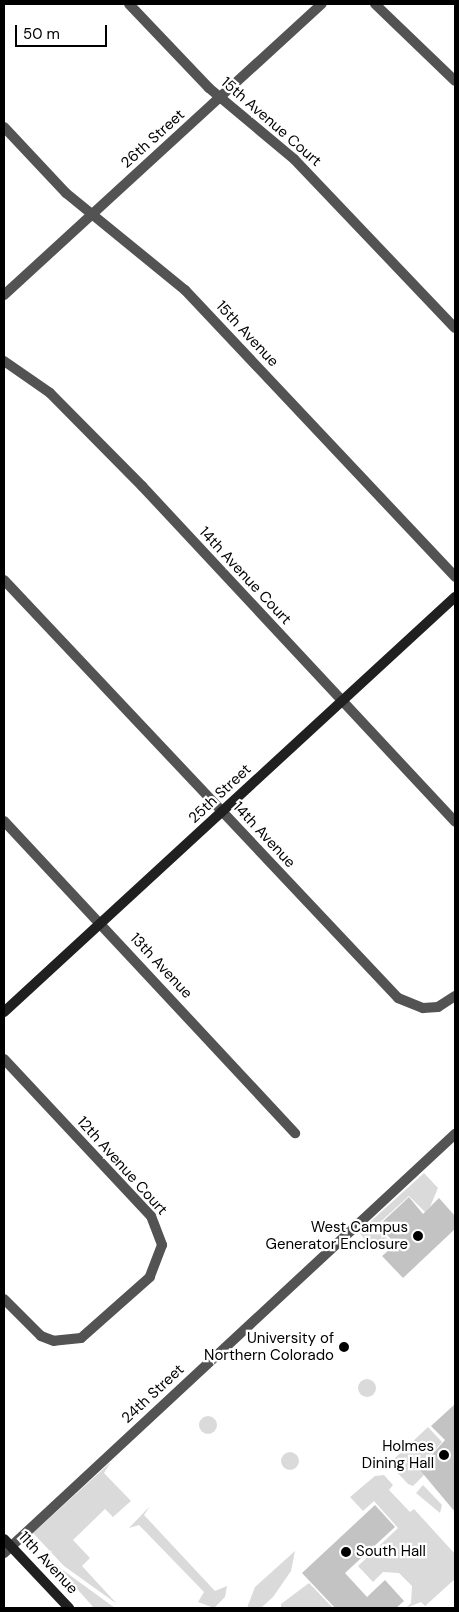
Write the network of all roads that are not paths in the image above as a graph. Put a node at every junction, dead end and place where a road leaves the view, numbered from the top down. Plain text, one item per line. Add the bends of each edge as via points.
1 (130, 4) edge
2 (322, 4) edge
3 (374, 4) edge
4 (455, 81) edge
5 (220, 98) junction
6 (4, 127) edge
7 (92, 215) junction
8 (4, 295) edge
9 (455, 328) edge
10 (4, 360) edge
11 (455, 577) edge
12 (4, 580) edge
13 (455, 597) edge
14 (341, 701) junction
15 (222, 813) junction
16 (4, 821) edge
17 (455, 822) edge
18 (101, 923) junction
19 (455, 996) edge
20 (4, 1012) edge
21 (4, 1059) edge
22 (295, 1133) dead end
23 (455, 1134) edge
24 (4, 1299) edge
25 (4, 1538) edge
26 (7, 1550) edge
27 (70, 1608) edge

1 - 5 street, 15th Avenue Court
2 - 5 street, 26th Street
3 - 4 street
5 - 7 street, 26th Street
5 - 9 street, 15th Avenue Court via 294,158
6 - 7 street, 15th Avenue
7 - 8 street, 26th Street
7 - 11 street, 15th Avenue via 185,290
10 - 14 street, 14th Avenue Court via 50,393
12 - 15 street, 14th Avenue
13 - 14 street, 25th Street
14 - 15 street, 25th Street
14 - 17 street, 14th Avenue Court
15 - 18 street, 25th Street
15 - 19 street, 14th Avenue via 398,998 423,1008 438,1007
16 - 18 street, 13th Avenue
18 - 20 street, 25th Street
18 - 22 street, 13th Avenue
21 - 24 street, 12th Avenue Court via 158,1229 162,1245 158,1266 124,1303 87,1335 54,1341 29,1326
23 - 26 street, 24th Street
25 - 26 street, 11th Avenue
26 - 27 street, 11th Avenue

